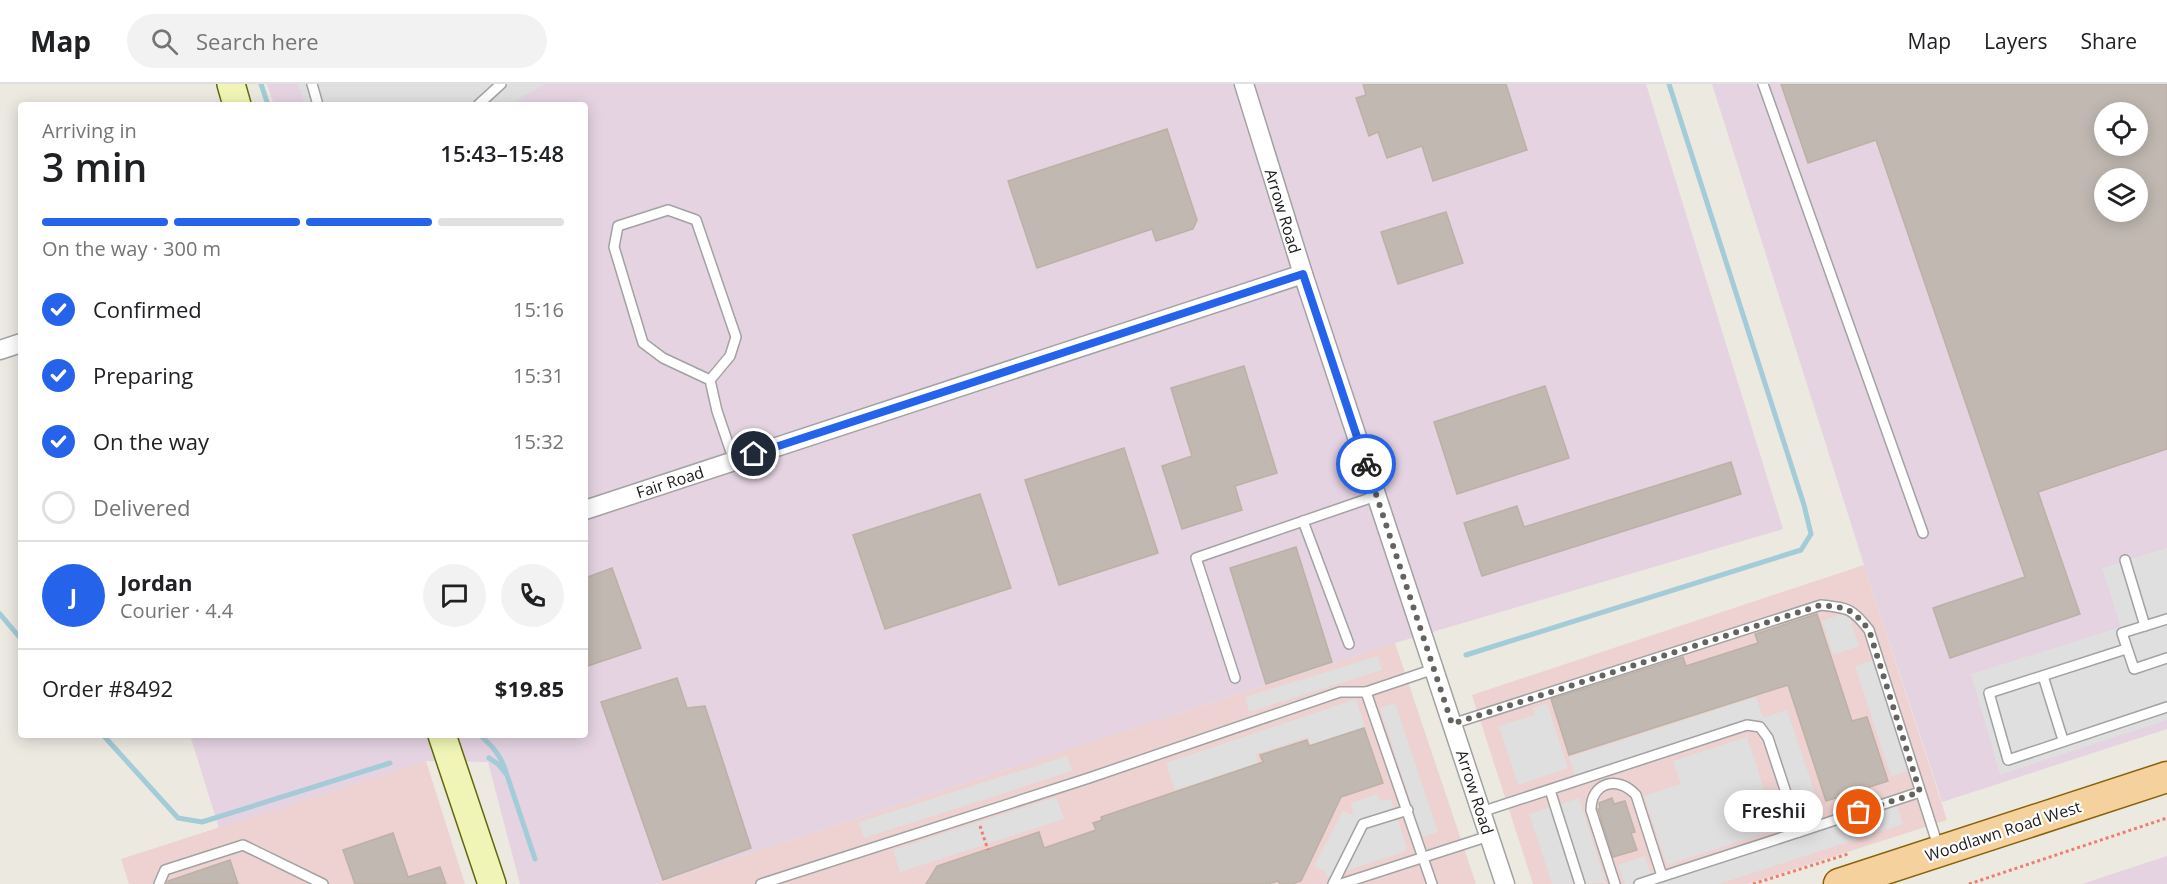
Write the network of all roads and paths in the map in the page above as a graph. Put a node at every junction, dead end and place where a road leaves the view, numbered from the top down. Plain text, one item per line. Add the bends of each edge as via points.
1 (231, 84) edge
2 (312, 84) edge
3 (501, 84) edge
4 (1244, 84) edge
5 (1763, 84) edge
6 (236, 102) edge
7 (317, 102) edge
8 (481, 102) edge
9 (1303, 274) junction
10 (18, 344) edge
11 (0, 350) edge
12 (710, 380) junction
13 (734, 461) junction
14 (1376, 496) junction
15 (588, 509) edge
16 (1303, 521) junction
17 (1923, 533) dead end
18 (2125, 560) dead end
19 (2167, 619) edge
20 (2145, 626) junction
21 (1349, 644) dead end
22 (2126, 649) junction
23 (2167, 658) edge
24 (1434, 669) junction
25 (2043, 676) junction
26 (1235, 678) dead end
27 (1366, 692) junction
28 (2167, 707) edge
29 (1452, 724) junction
30 (443, 738) edge
31 (2063, 740) junction
32 (2167, 777) edge
33 (1550, 790) junction
34 (1920, 792) junction
35 (1407, 810) junction
36 (1481, 812) junction
37 (976, 814) junction
38 (2167, 818) edge
39 (1799, 832) junction
40 (1489, 836) junction
41 (988, 850) dead end
42 (1939, 851) junction
43 (1424, 857) junction
44 (1662, 876) junction
45 (159, 884) edge
46 (323, 884) edge
47 (492, 884) edge
48 (761, 884) edge
49 (1333, 884) edge
50 (1341, 884) edge
51 (1432, 884) edge
52 (1505, 884) edge
53 (1581, 884) edge
54 (1615, 884) edge
55 (1639, 884) edge
56 (1839, 884) edge
57 (1969, 884) edge

1 - 6 main road
2 - 7 lane
3 - 8 lane
4 - 9 street, Arrow Road
5 - 17 lane
9 - 13 street, Fair Road
9 - 14 street, Arrow Road
10 - 11 street
12 - 12 lane via 663,358 643,343 614,246 618,226 668,210 696,220 736,337 730,356
12 - 13 lane
13 - 15 street, Fair Road
14 - 16 lane
14 - 24 street, Arrow Road
16 - 21 lane
16 - 26 lane via 1196,558
18 - 20 lane
19 - 20 lane
20 - 22 lane via 2122,633
22 - 23 lane via 2134,669
22 - 25 lane
24 - 27 lane
24 - 29 street, Arrow Road
25 - 31 lane
25 - 31 lane via 1989,693 2008,760
27 - 35 lane
27 - 37 lane via 1340,692
28 - 31 lane
29 - 34 lane via 1821,605 1846,608 1869,630
29 - 36 street, Arrow Road
30 - 47 main road
32 - 42 main road, Woodlawn Road West
33 - 36 lane
33 - 39 lane via 1748,725 1760,727 1768,738
33 - 53 lane
34 - 39 lane
34 - 42 lane
35 - 43 lane
35 - 49 lane via 1363,824
36 - 40 street, Arrow Road
37 - 41 path
37 - 48 lane
38 - 57 path
39 - 44 lane
40 - 43 lane
40 - 52 street, Arrow Road
42 - 56 main road, Woodlawn Road West
43 - 50 lane
43 - 51 lane
44 - 54 lane via 1635,795 1629,787 1608,784 1591,799 1591,810
44 - 55 lane
45 - 46 lane via 165,870 243,845

